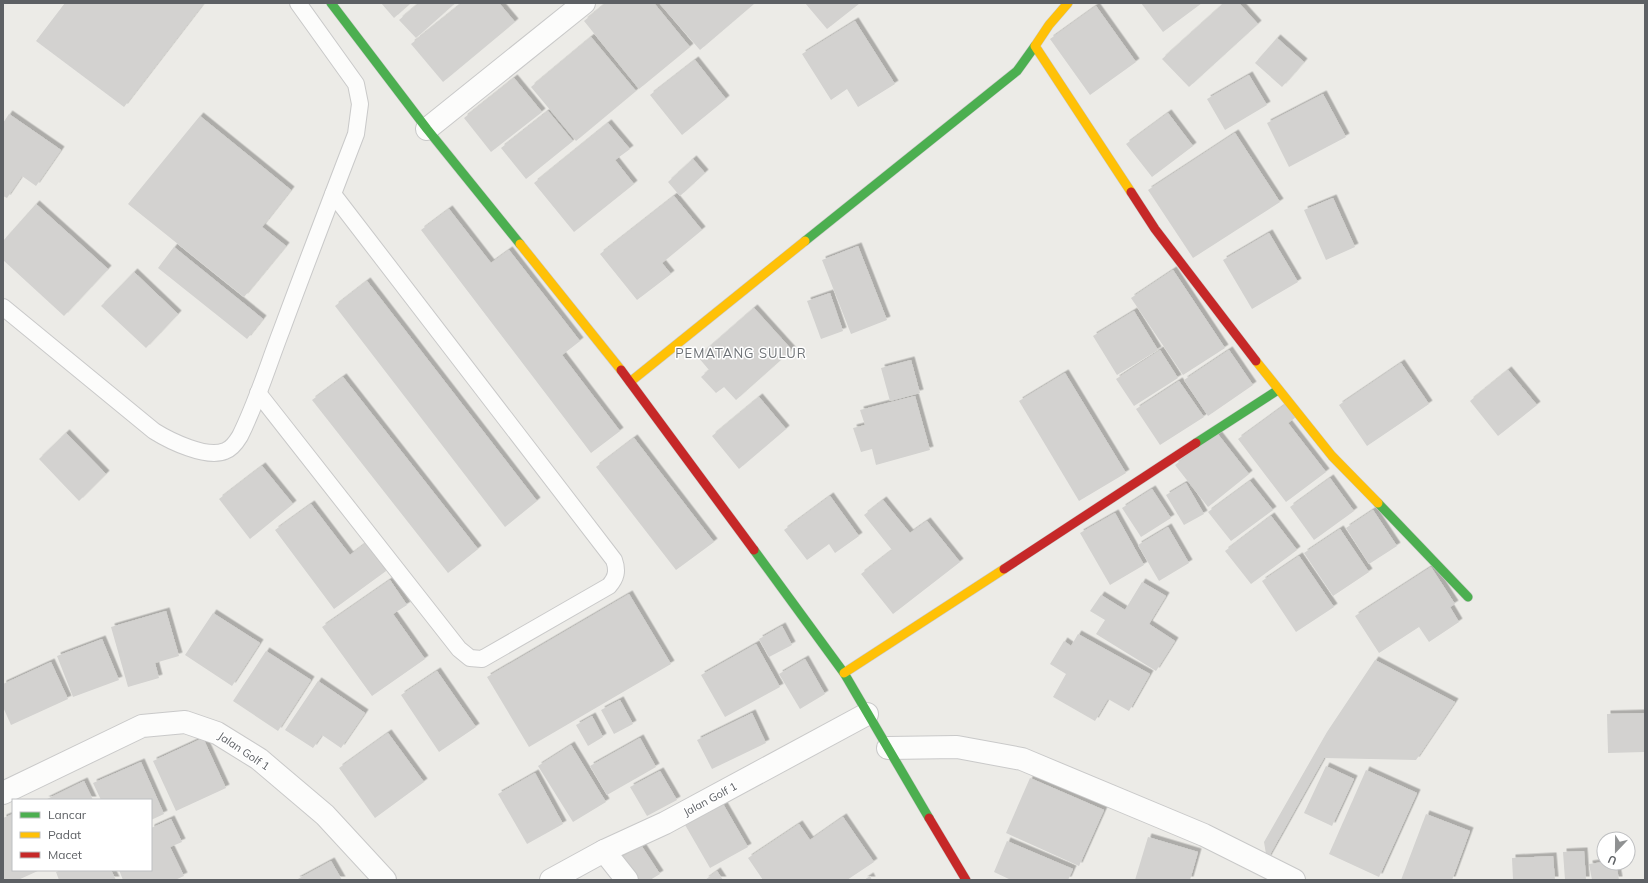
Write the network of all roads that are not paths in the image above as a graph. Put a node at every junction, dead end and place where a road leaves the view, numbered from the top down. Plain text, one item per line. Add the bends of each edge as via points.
1 (298, 3) edge
2 (330, 3) edge
3 (584, 3) edge
4 (1068, 3) edge
5 (1035, 46) junction
6 (427, 129) junction
7 (333, 194) junction
8 (3, 307) edge
9 (630, 382) junction
10 (1278, 390) junction
11 (258, 393) junction
12 (1468, 597) dead end
13 (844, 673) junction
14 (867, 714) junction
15 (888, 748) junction
16 (3, 793) edge
17 (604, 851) junction
18 (385, 880) edge
19 (551, 880) edge
20 (626, 880) edge
21 (966, 880) edge
22 (1294, 880) edge

1 - 7 lane via 356,84 360,104 356,134
2 - 6 street
3 - 6 street
4 - 5 street
5 - 9 street via 1017,71
5 - 10 street via 1155,229
6 - 9 street
7 - 11 lane
7 - 11 lane via 614,560 614,580 609,586 482,659 470,658 459,650
8 - 11 lane via 154,431 165,438 202,452 226,451 234,444
9 - 13 street
10 - 12 street via 1332,456
10 - 13 street
13 - 14 street
14 - 15 street
14 - 17 street, Jalan Golf 1 via 665,823
15 - 21 street
15 - 22 street via 957,747 1022,759 1204,835
16 - 18 street, Jalan Golf 1 via 142,726 185,722 217,733 259,759 325,816
17 - 19 street, Jalan Golf 1
17 - 20 street

